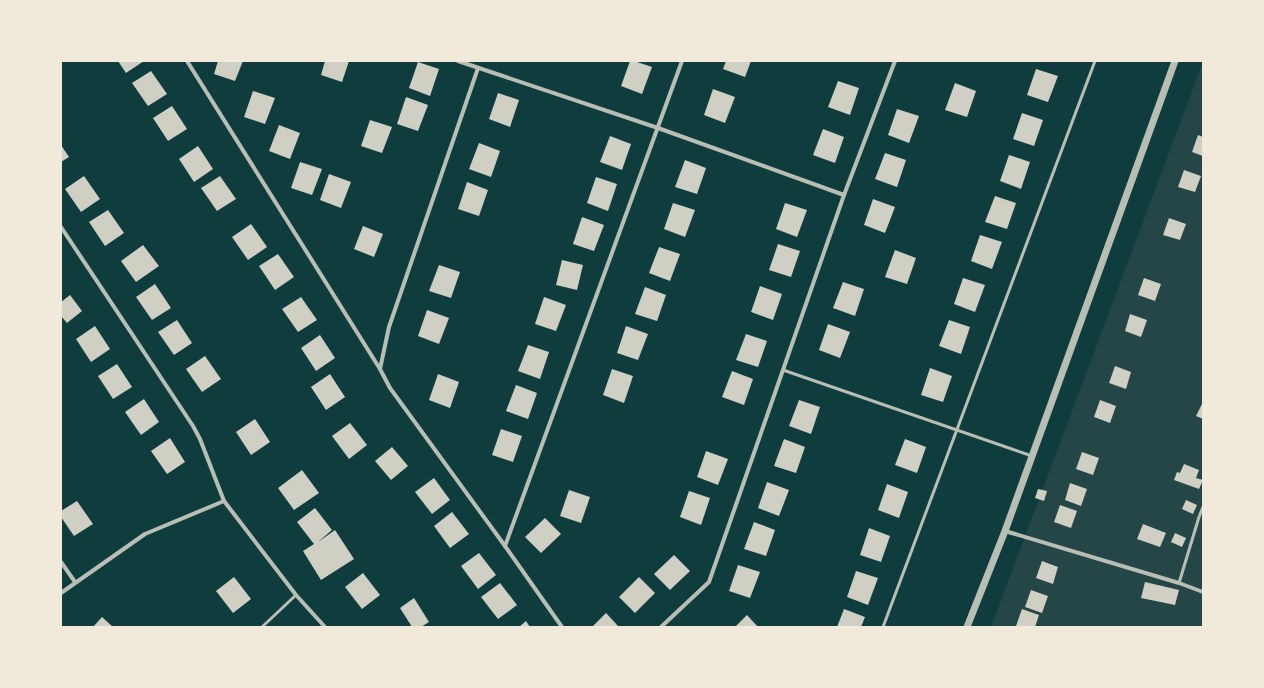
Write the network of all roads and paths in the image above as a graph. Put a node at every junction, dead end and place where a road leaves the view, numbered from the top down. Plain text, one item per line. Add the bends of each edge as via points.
1 (187, 61) edge
2 (458, 61) edge
3 (682, 61) edge
4 (894, 61) edge
5 (1095, 61) edge
6 (1175, 61) edge
7 (478, 68) junction
8 (658, 128) junction
9 (844, 195) junction
10 (61, 227) edge
11 (380, 369) junction
12 (783, 370) junction
13 (956, 430) junction
14 (1032, 456) junction
15 (224, 501) junction
16 (1203, 507) edge
17 (1005, 531) junction
18 (505, 546) junction
19 (61, 562) edge
20 (75, 582) junction
21 (1179, 583) junction
22 (1203, 592) edge
23 (61, 593) edge
24 (296, 595) junction
25 (262, 627) edge
26 (325, 627) edge
27 (562, 627) edge
28 (661, 627) edge
29 (883, 627) edge
30 (967, 627) edge

1 - 11 street
2 - 7 street
3 - 8 street
4 - 9 street
5 - 13 lane
6 - 14 street
7 - 8 street
7 - 11 street via 389,327
8 - 9 street
8 - 18 street
9 - 12 street
10 - 15 street via 193,426
11 - 18 street via 390,388
12 - 13 lane
12 - 28 street via 709,582
13 - 14 lane
13 - 29 lane
14 - 17 street
15 - 20 street via 145,534
15 - 24 street
16 - 21 lane
17 - 21 street
17 - 30 street
18 - 27 street
19 - 20 street
20 - 23 street
21 - 22 street
24 - 25 lane
24 - 26 street

